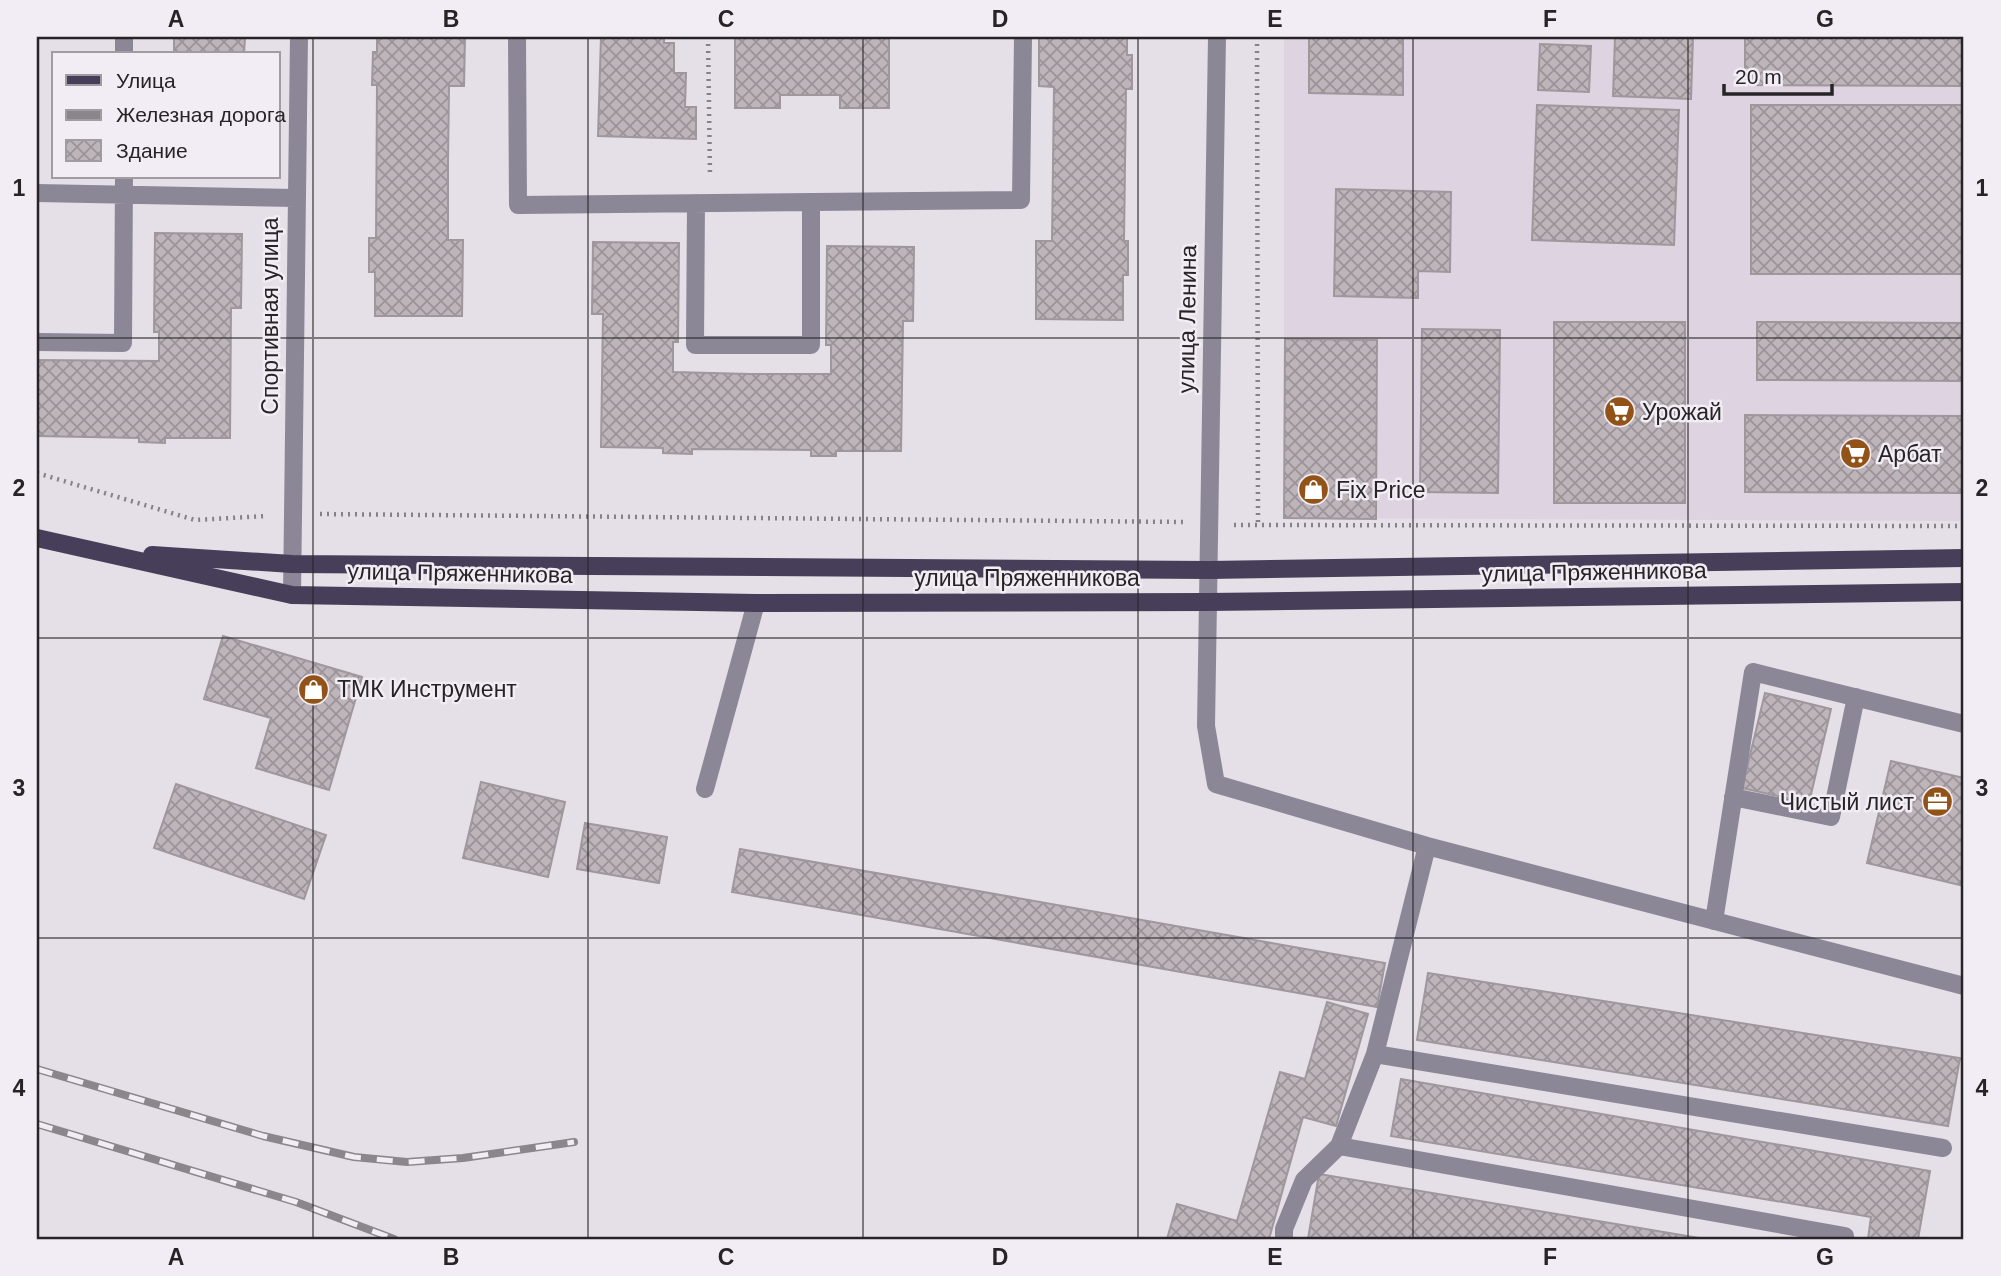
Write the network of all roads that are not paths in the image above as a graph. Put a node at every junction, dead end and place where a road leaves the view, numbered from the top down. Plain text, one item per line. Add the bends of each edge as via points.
1 (299, 37) edge
2 (517, 37) edge
3 (1024, 37) edge
4 (1217, 37) edge
5 (124, 186) edge
6 (37, 193) edge
7 (295, 198) junction
8 (811, 202) junction
9 (703, 203) junction
10 (37, 342) edge
11 (37, 538) edge
12 (94, 551) junction
13 (1964, 558) edge
14 (292, 564) junction
15 (1209, 570) junction
16 (1964, 592) edge
17 (292, 595) junction
18 (1208, 602) junction
19 (756, 603) junction
20 (1856, 697) junction
21 (1964, 724) edge
22 (705, 789) dead end
23 (1733, 797) junction
24 (1427, 846) junction
25 (1714, 921) junction
26 (1964, 986) edge
27 (1375, 1054) junction
28 (1339, 1146) junction
29 (1943, 1148) dead end
30 (1845, 1236) dead end
31 (1284, 1239) edge

1 - 7 street, Спортивная улица
2 - 9 street via 518,205
3 - 8 street via 1021,200
4 - 15 street, улица Ленина
5 - 6 street
5 - 7 street
5 - 10 street via 123,343
7 - 14 street, Спортивная улица
8 - 9 street
8 - 9 street via 811,345 695,345
11 - 12 main road, улица Пряженникова
12 - 14 main road, улица Пряженникова
12 - 17 main road, улица Пряженникова
13 - 15 main road, улица Пряженникова
14 - 15 main road, улица Пряженникова
14 - 17 street, Спортивная улица
15 - 18 street, улица Ленина
16 - 18 main road, улица Пряженникова
17 - 19 main road, улица Пряженникова
18 - 19 main road, улица Пряженникова
18 - 24 street, улица Ленина via 1206,726 1216,783
19 - 22 street
20 - 21 street
20 - 23 street via 1831,817
20 - 23 street via 1753,672
23 - 25 street
24 - 25 street
24 - 27 street
25 - 26 street
27 - 28 street
27 - 29 street
28 - 30 street
28 - 31 street via 1304,1180 1284,1228

